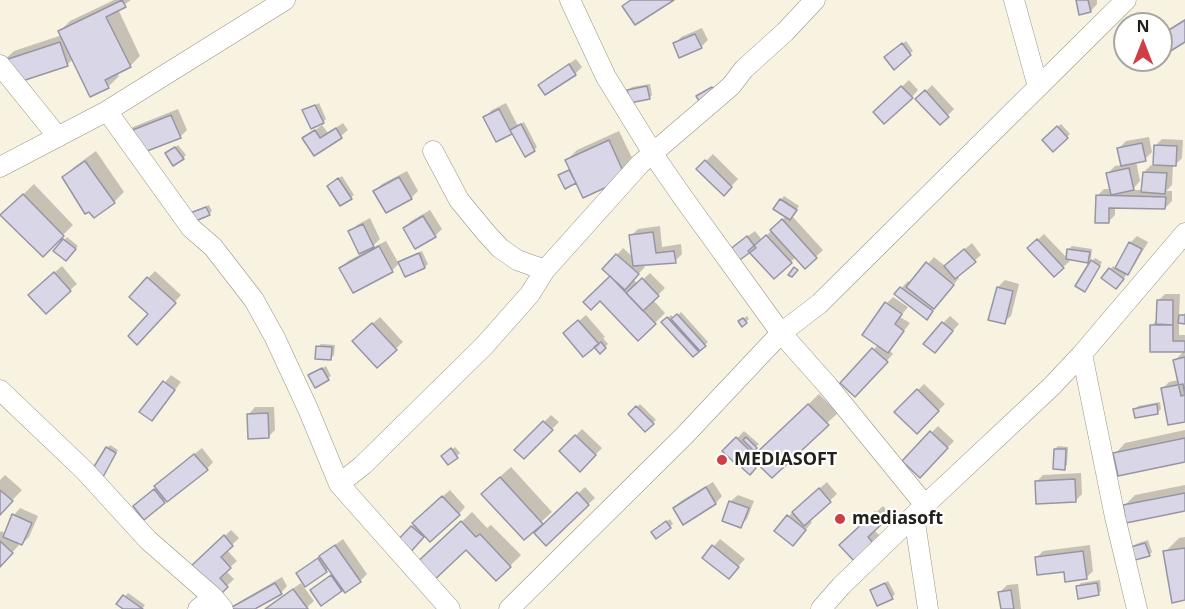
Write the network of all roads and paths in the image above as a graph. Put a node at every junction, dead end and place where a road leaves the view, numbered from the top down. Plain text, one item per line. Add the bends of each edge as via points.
1 (285, 0) edge
2 (570, 0) edge
3 (814, 0) edge
4 (1014, 0) edge
5 (1126, 0) edge
6 (0, 65) edge
7 (1038, 87) junction
8 (107, 111) junction
9 (58, 137) junction
10 (433, 151) dead end
11 (653, 152) junction
12 (0, 167) edge
13 (1185, 232) edge
14 (545, 270) junction
15 (781, 333) junction
16 (1082, 354) junction
17 (0, 390) edge
18 (339, 484) junction
19 (919, 510) junction
20 (211, 605) edge
21 (450, 609) edge
22 (509, 609) edge
23 (821, 609) edge
24 (928, 609) edge
25 (1137, 609) edge

1 - 8 street
2 - 11 street via 606,77
3 - 11 street via 731,86
4 - 7 street
5 - 7 street
6 - 9 street
7 - 15 street via 819,304
8 - 9 street
8 - 18 street via 191,228 213,247 254,300 275,338
9 - 12 street
10 - 14 street via 459,200 500,248 517,260
11 - 14 street
11 - 15 street
13 - 16 street
14 - 18 street via 530,294 484,346
15 - 19 street via 828,386
15 - 22 street via 684,436
16 - 19 street
16 - 25 street
17 - 20 street via 84,470
18 - 21 street
19 - 23 street
19 - 24 street

